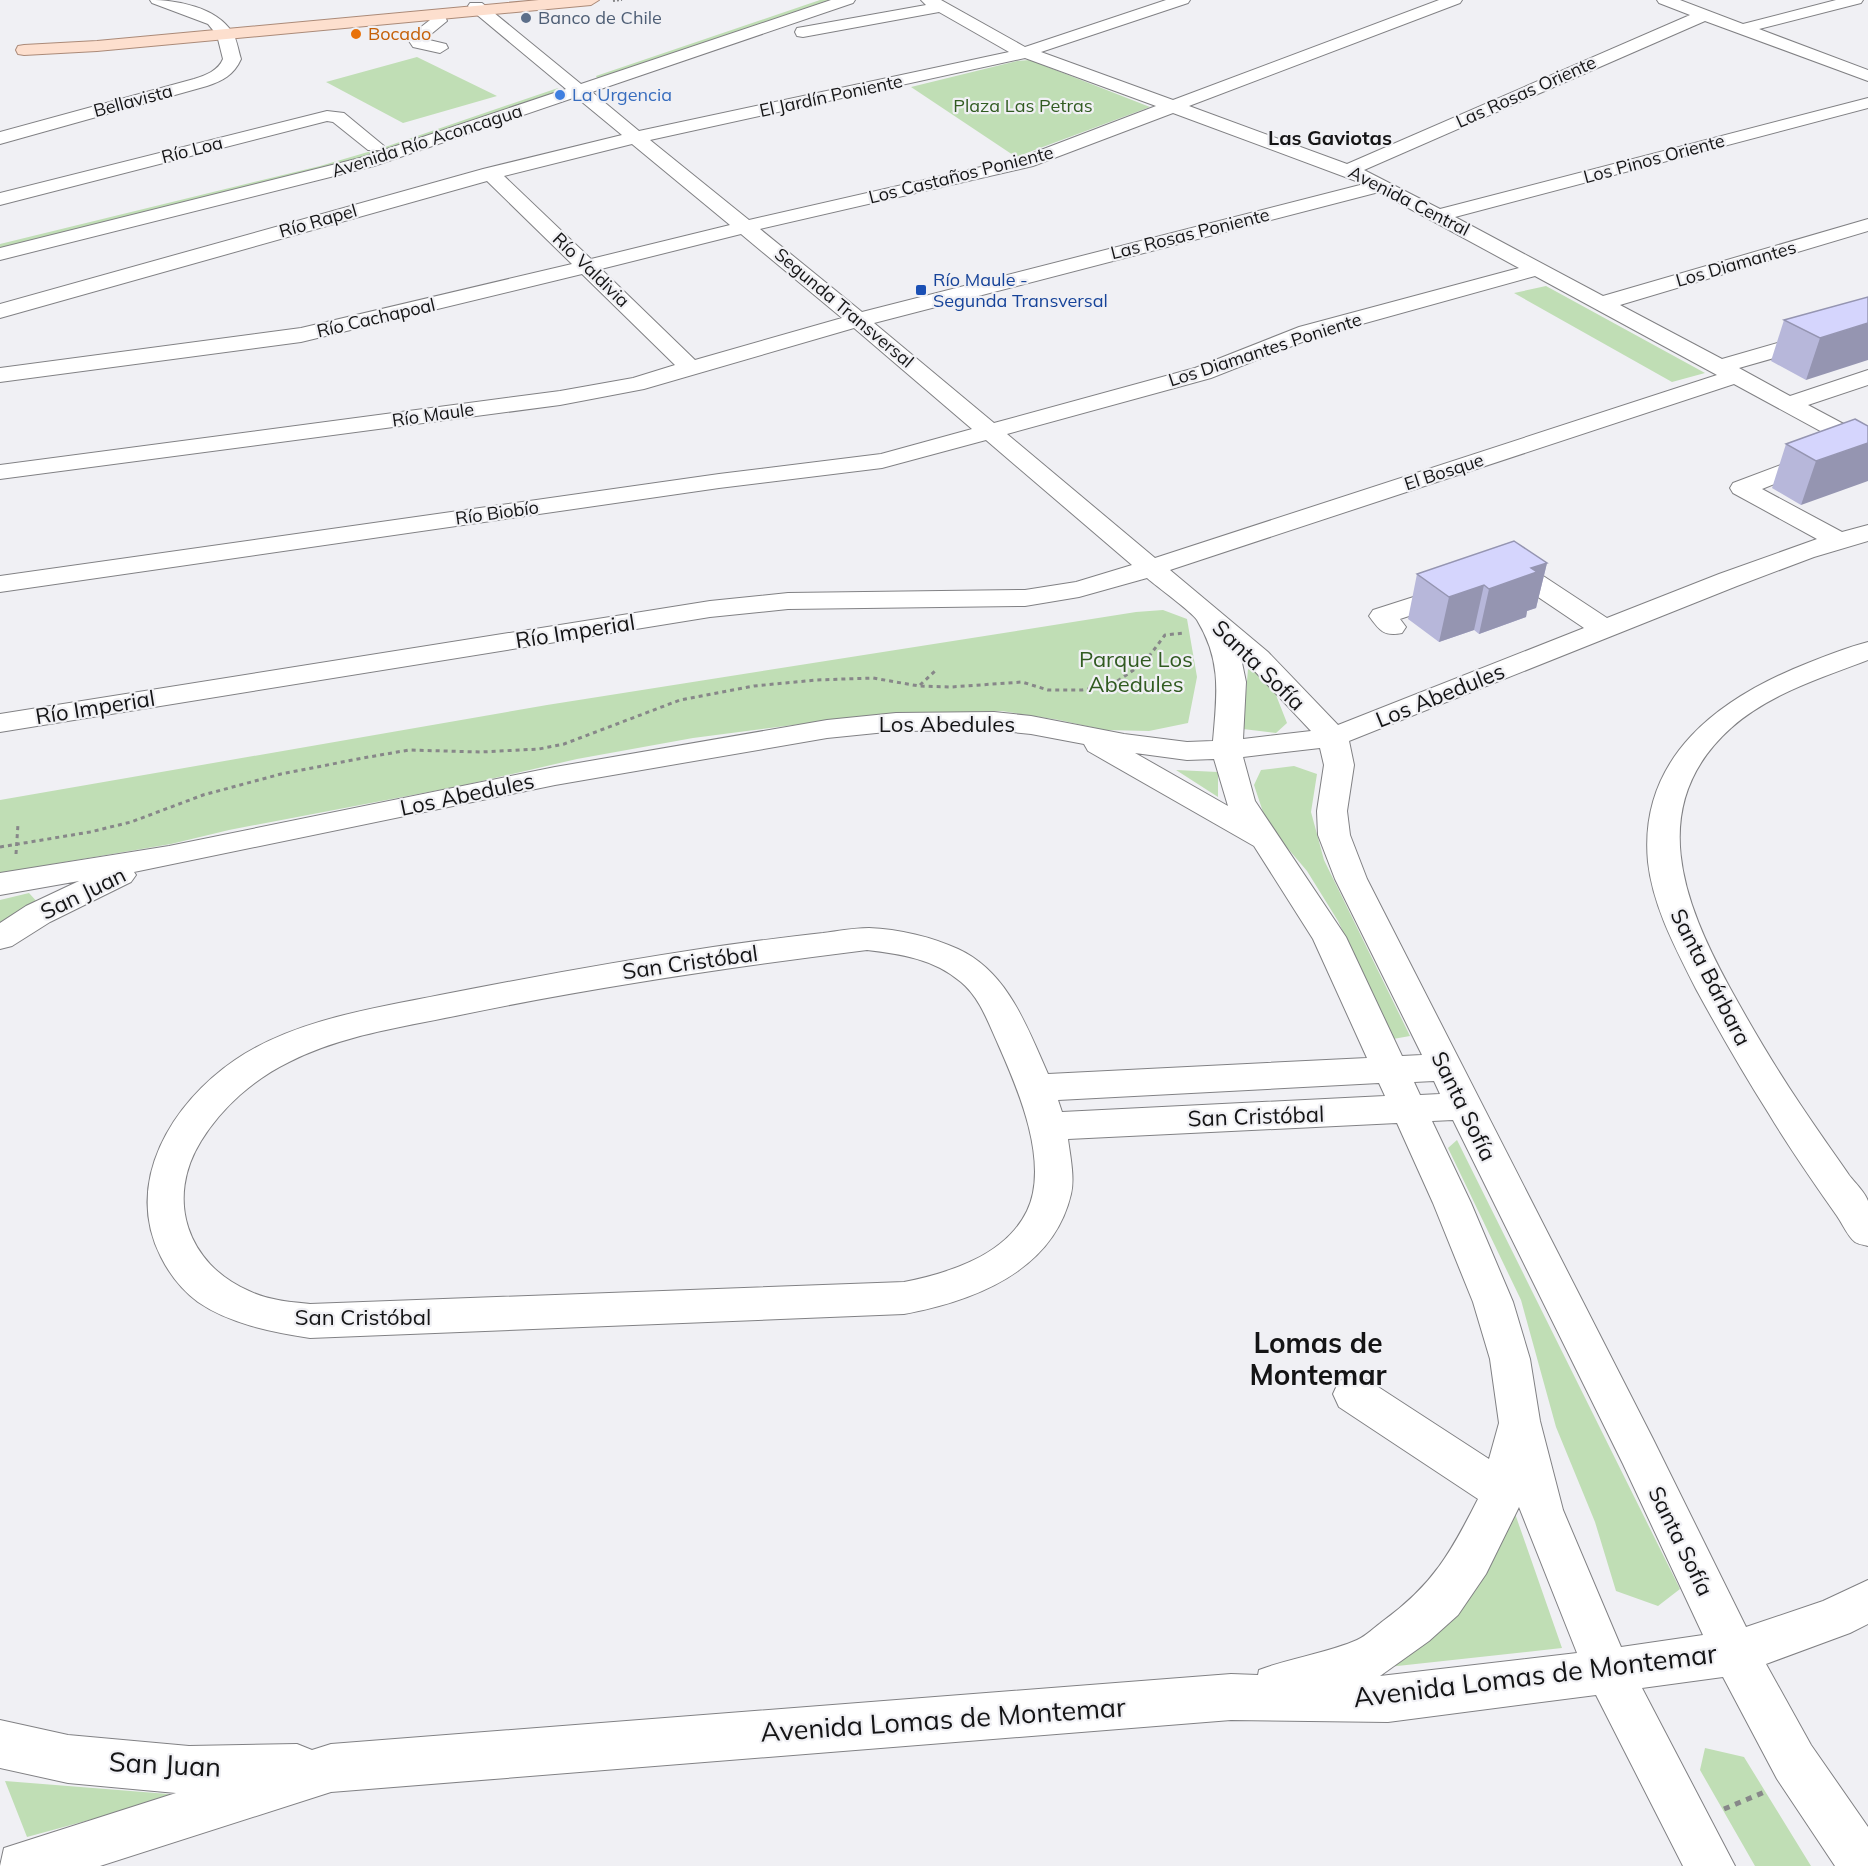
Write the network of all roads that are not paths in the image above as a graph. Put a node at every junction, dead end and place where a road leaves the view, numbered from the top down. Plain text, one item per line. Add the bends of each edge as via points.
1 (191, 0) edge
2 (460, 0) edge
3 (542, 0) edge
4 (589, 0) edge
5 (812, 0) edge
6 (847, 0) edge
7 (1182, 0) edge
8 (1454, 0) edge
9 (1665, 0) edge
10 (1855, 0) edge
11 (166, 2) edge
12 (934, 2) edge
13 (474, 6) edge
14 (439, 12) junction
15 (1704, 15) junction
16 (1742, 29) junction
17 (223, 32) junction
18 (440, 48) dead end
19 (16, 51) dead end
20 (692, 52) junction
21 (1026, 53) junction
22 (1859, 55) dead end
23 (1832, 62) junction
24 (1868, 76) edge
25 (575, 86) junction
26 (1868, 103) edge
27 (1171, 107) junction
28 (637, 137) junction
29 (0, 138) edge
30 (375, 146) junction
31 (1348, 170) junction
32 (490, 173) junction
33 (1382, 184) junction
34 (0, 199) edge
35 (1439, 215) junction
36 (1868, 225) edge
37 (746, 227) junction
38 (0, 239) edge
39 (0, 254) edge
40 (587, 267) junction
41 (1539, 269) junction
42 (1603, 303) junction
43 (0, 311) edge
44 (858, 320) junction
45 (1841, 332) edge
46 (691, 368) junction
47 (1728, 371) junction
48 (0, 375) edge
49 (1868, 377) edge
50 (1788, 404) junction
51 (991, 432) junction
52 (1868, 447) edge
53 (1807, 462) edge
54 (0, 472) edge
55 (1868, 532) edge
56 (1839, 541) junction
57 (1151, 568) junction
58 (0, 584) edge
59 (1207, 615) junction
60 (1392, 627) dead end
61 (1603, 628) junction
62 (1868, 650) edge
63 (0, 723) edge
64 (1084, 735) junction
65 (1333, 738) junction
66 (1227, 750) junction
67 (1265, 840) junction
68 (169, 856) junction
69 (0, 884) edge
70 (0, 938) edge
71 (1445, 1067) junction
72 (1390, 1070) junction
73 (1038, 1088) junction
74 (1464, 1106) junction
75 (1410, 1110) junction
76 (1048, 1126) junction
77 (1808, 1147) junction
78 (1868, 1197) edge
79 (1868, 1231) edge
80 (1354, 1394) dead end
81 (1519, 1421) junction
82 (1504, 1492) junction
83 (1868, 1601) edge
84 (1735, 1653) junction
85 (1608, 1671) junction
86 (1232, 1698) junction
87 (0, 1744) edge
88 (331, 1768) junction
89 (0, 1853) edge
90 (2, 1866) edge
91 (22, 1866) edge
92 (1710, 1866) edge
93 (1865, 1866) edge

1 - 11 street
2 - 13 street
2 - 14 street
3 - 13 main road
4 - 13 main road
5 - 25 street, Avenida Río Aconcagua via 772,10
6 - 20 street, Avenida Río Aconcagua
7 - 21 street, El Jardín Poniente
8 - 27 street, Los Castaños Poniente
9 - 15 street
10 - 16 street
11 - 17 street via 214,21
12 - 20 street
12 - 21 street, Avenida Central
13 - 14 main road
13 - 25 street, Segunda Transversal
14 - 17 main road
14 - 18 street via 439,21 415,38 419,43
15 - 16 street
15 - 31 street, Las Rosas Oriente
16 - 23 street
17 - 19 main road
17 - 29 street, Bellavista via 232,59 214,77
20 - 25 street, Avenida Río Aconcagua
21 - 27 street, Avenida Central
21 - 28 street, El Jardín Poniente
22 - 23 street
23 - 24 street
25 - 28 street, Segunda Transversal
25 - 30 street, Avenida Río Aconcagua
25 - 39 street, Avenida Río Aconcagua via 367,162
26 - 35 street, Los Pinos Oriente
27 - 31 street, Avenida Central
27 - 37 street, Los Castaños Poniente via 1038,159
28 - 32 street, Río Rapel
28 - 37 street, Segunda Transversal
30 - 34 street, Río Loa via 338,117 327,116
30 - 38 street, Avenida Río Aconcagua
31 - 33 street, Avenida Central
32 - 40 street, Río Valdivia
32 - 43 street, Río Rapel
33 - 35 street, Avenida Central
33 - 44 street, Las Rosas Poniente
35 - 41 street, Avenida Central
36 - 42 street, Los Diamantes
37 - 40 street, Río Cachapoal
37 - 44 street, Segunda Transversal
40 - 46 street, Río Valdivia
40 - 48 street, Río Cachapoal via 301,335
41 - 42 street, Avenida Central
41 - 51 street, Los Diamantes Poniente via 1307,332 1203,373
42 - 47 street, Avenida Central
44 - 46 street, Río Maule
44 - 51 street, Segunda Transversal
45 - 47 street, El Bosque
46 - 54 street, Río Maule via 636,384 560,398
47 - 50 street, Avenida Central
47 - 57 street, El Bosque
49 - 50 street
50 - 52 street, Avenida Central
51 - 57 street, Segunda Transversal
51 - 58 street, Río Biobío via 882,461
53 - 56 street via 1742,488
55 - 56 street, Los Abedules
56 - 61 street, Los Abedules
57 - 59 street, Segunda Transversal
57 - 63 street, Río Imperial via 1079,589 1025,598 788,601 710,609
59 - 65 street, Santa Sofía via 1258,658
59 - 66 street, Santa Sofía via 1227,656 1232,682
60 - 61 street via 1383,616 1516,570
61 - 65 street, Los Abedules
62 - 77 street, Santa Bárbara via 1772,688 1724,719 1704,738 1680,773 1668,805 1664,832 1664,862 1680,924 1730,1021
64 - 66 street, Los Abedules via 1187,751
64 - 67 street
64 - 68 street, Los Abedules via 994,721 896,722 827,729 555,776
65 - 66 street, Los Abedules
65 - 71 street, Santa Sofía via 1339,765 1332,811 1334,835 1351,879
66 - 67 street, Santa Sofía via 1240,801
67 - 72 street, Santa Sofía via 1329,937
68 - 69 street, Los Abedules
68 - 70 street, San Juan via 132,869 38,914
71 - 72 street, San Cristóbal
71 - 74 street, Santa Sofía
72 - 73 street, San Cristóbal
72 - 75 street, Santa Sofía
73 - 76 street, San Cristóbal
73 - 76 street, San Cristóbal via 987,989 964,968 934,952 867,939 685,961 458,1002 321,1034 290,1046 237,1078 195,1119 170,1166 164,1215 170,1239 182,1260 221,1296 277,1317 310,1321 904,1298 934,1293 980,1275 1011,1255 1030,1236 1052,1194
74 - 75 street, San Cristóbal
74 - 84 street, Santa Sofía
75 - 76 street, San Cristóbal
75 - 81 street, Santa Sofía via 1493,1302 1510,1359
77 - 78 street, Santa Bárbara
77 - 79 street, Santa Bárbara
80 - 82 street
81 - 82 street
81 - 85 street, Santa Sofía via 1541,1510
82 - 86 street via 1470,1560 1442,1600 1405,1633 1370,1658
83 - 84 street, Avenida Lomas de Montemar via 1834,1618
84 - 85 street, Avenida Lomas de Montemar
84 - 93 street, Santa Sofía via 1794,1762
85 - 86 street, Avenida Lomas de Montemar via 1388,1699
85 - 92 street, Santa Sofía
86 - 88 street, Avenida Lomas de Montemar
87 - 88 street, San Juan via 68,1759 189,1770
88 - 91 street, Avenida Lomas de Montemar
89 - 90 street

